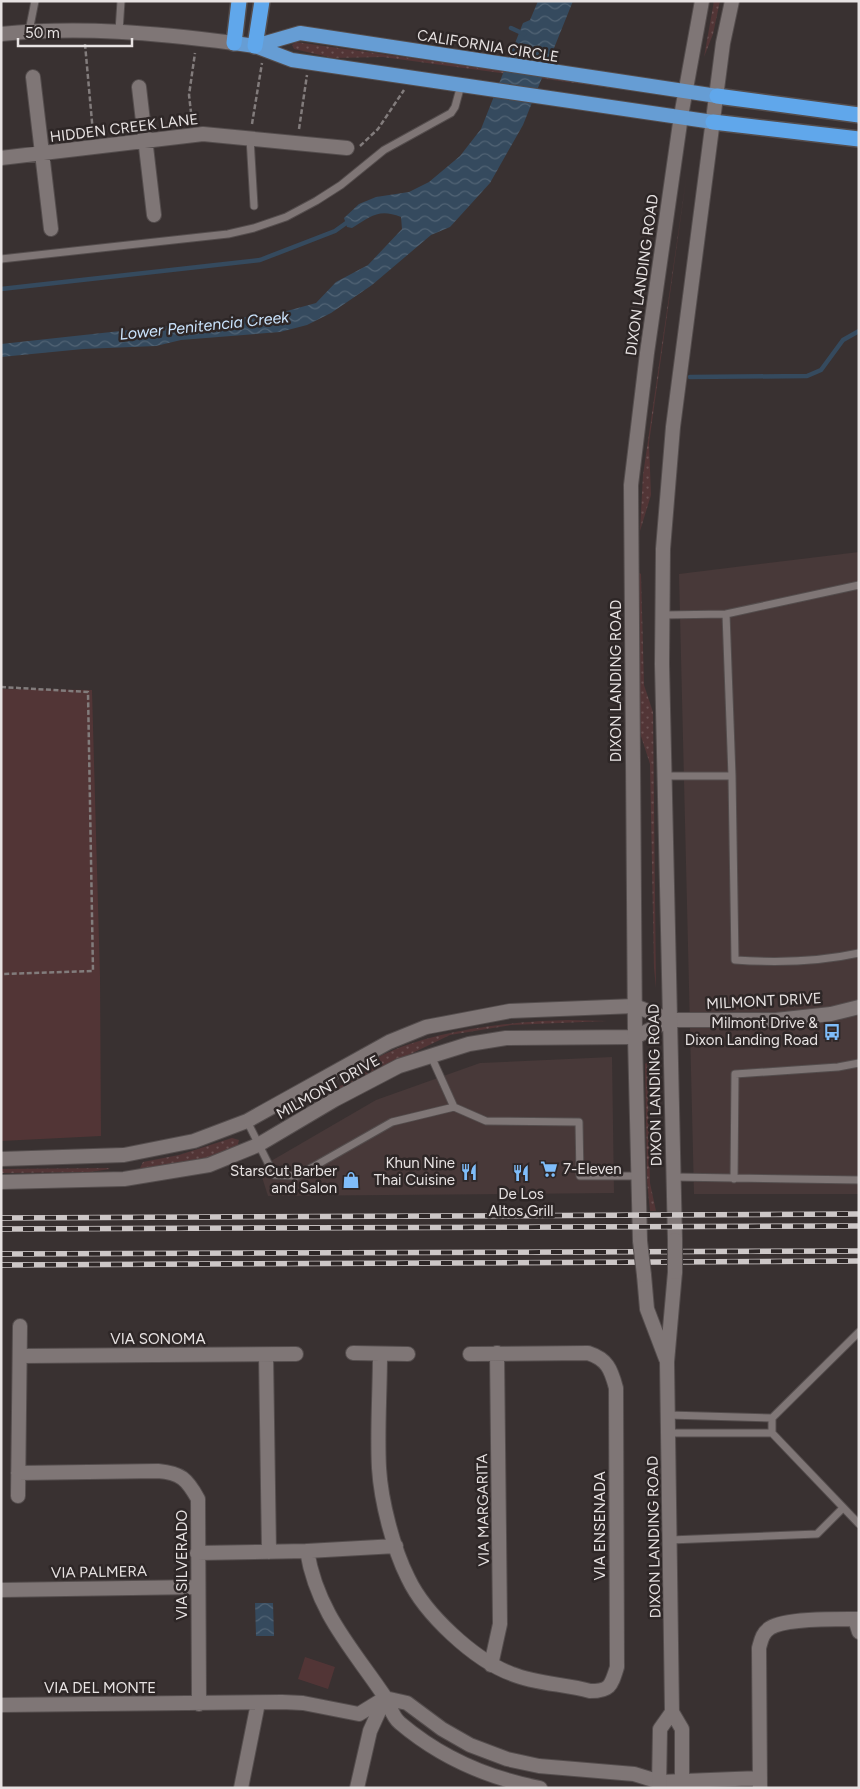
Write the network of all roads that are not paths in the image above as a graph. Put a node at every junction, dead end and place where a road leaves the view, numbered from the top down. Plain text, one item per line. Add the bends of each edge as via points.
1 (35, 1) edge
2 (121, 1) edge
3 (239, 1) edge
4 (262, 1) edge
5 (702, 1) edge
6 (732, 1) edge
7 (29, 31) junction
8 (120, 31) junction
9 (1, 34) edge
10 (234, 43) junction
11 (260, 47) junction
12 (33, 77) dead end
13 (461, 85) junction
14 (139, 87) dead end
15 (685, 92) junction
16 (717, 96) junction
17 (859, 115) edge
18 (681, 116) junction
19 (713, 122) junction
20 (250, 138) junction
21 (859, 139) edge
22 (144, 142) junction
23 (347, 148) road end
24 (42, 154) junction
25 (1, 158) edge
26 (254, 206) dead end
27 (154, 215) dead end
28 (50, 229) dead end
29 (1, 259) edge
30 (859, 585) edge
31 (726, 614) junction
32 (664, 615) junction
33 (664, 776) junction
34 (732, 776) junction
35 (859, 953) edge
36 (635, 1006) junction
37 (859, 1007) edge
38 (670, 1020) junction
39 (635, 1037) junction
40 (431, 1056) junction
41 (859, 1063) edge
42 (454, 1107) junction
43 (247, 1121) junction
44 (258, 1145) junction
45 (1, 1158) edge
46 (637, 1176) junction
47 (674, 1177) junction
48 (734, 1179) junction
49 (859, 1180) edge
50 (1, 1182) edge
51 (20, 1326) dead end
52 (859, 1332) edge
53 (353, 1353) dead end
54 (497, 1353) junction
55 (296, 1354) dead end
56 (380, 1354) junction
57 (408, 1354) dead end
58 (470, 1354) dead end
59 (266, 1355) junction
60 (20, 1356) junction
61 (667, 1362) junction
62 (668, 1415) junction
63 (772, 1418) junction
64 (668, 1433) junction
65 (772, 1433) junction
66 (18, 1473) junction
67 (18, 1496) dead end
68 (843, 1508) junction
69 (859, 1524) edge
70 (670, 1540) junction
71 (396, 1546) junction
72 (270, 1552) junction
73 (307, 1552) junction
74 (197, 1553) junction
75 (197, 1587) junction
76 (1, 1590) edge
77 (857, 1619) edge
78 (859, 1632) edge
79 (491, 1665) junction
80 (385, 1698) junction
81 (258, 1703) junction
82 (199, 1704) junction
83 (1, 1705) edge
84 (672, 1712) junction
85 (760, 1783) edge
86 (660, 1785) edge
87 (682, 1785) edge
88 (241, 1788) edge
89 (357, 1788) edge
90 (540, 1788) edge
91 (645, 1788) edge

1 - 7 lane
2 - 8 lane
3 - 10 highway
4 - 11 highway
5 - 15 street, DIXON LANDING ROAD
6 - 16 street, DIXON LANDING ROAD
7 - 8 street, CALIFORNIA CIRCLE
7 - 9 street, CALIFORNIA CIRCLE
8 - 10 street, CALIFORNIA CIRCLE
10 - 11 highway, CALIFORNIA CIRCLE
11 - 13 highway, CALIFORNIA CIRCLE via 292,60
11 - 15 highway, CALIFORNIA CIRCLE via 300,33
12 - 24 street
13 - 18 highway, CALIFORNIA CIRCLE
13 - 29 lane via 451,113 384,150 341,185 286,217 228,234
14 - 22 street
15 - 16 highway, CALIFORNIA CIRCLE
15 - 18 street, DIXON LANDING ROAD
16 - 17 highway
16 - 19 street, DIXON LANDING ROAD
18 - 19 highway, CALIFORNIA CIRCLE
18 - 36 street, DIXON LANDING ROAD via 631,485
19 - 21 highway
19 - 32 street, DIXON LANDING ROAD via 673,427 663,549
20 - 22 street, HIDDEN CREEK LANE via 203,134
20 - 23 street, HIDDEN CREEK LANE
20 - 26 lane
22 - 24 street, HIDDEN CREEK LANE
22 - 27 street
24 - 25 street, HIDDEN CREEK LANE
24 - 28 street
30 - 31 lane
31 - 32 lane
31 - 34 lane
32 - 33 street, DIXON LANDING ROAD
33 - 34 lane
33 - 38 street, DIXON LANDING ROAD
34 - 35 lane via 735,960 792,962
36 - 38 street, MILMONT DRIVE
36 - 39 street, DIXON LANDING ROAD
36 - 43 street, MILMONT DRIVE via 510,1011 426,1027 389,1042
37 - 38 street, MILMONT DRIVE via 831,1014 776,1020
38 - 39 street, MILMONT DRIVE
38 - 47 street, DIXON LANDING ROAD
39 - 40 street, MILMONT DRIVE via 506,1038 469,1044
39 - 46 street, DIXON LANDING ROAD
40 - 42 lane
40 - 44 street, MILMONT DRIVE via 399,1066
41 - 48 lane via 735,1074
42 - 44 lane via 392,1122 297,1176 274,1175
42 - 46 lane via 486,1121 579,1122 580,1176
43 - 44 lane
43 - 45 street, MILMONT DRIVE via 194,1141 124,1155
44 - 50 street, MILMONT DRIVE via 209,1165 124,1179
46 - 61 street, DIXON LANDING ROAD, bridge via 647,1310
47 - 48 lane
47 - 61 street, DIXON LANDING ROAD, bridge via 675,1272
48 - 49 lane
51 - 60 street
52 - 63 lane
53 - 56 street
54 - 58 street
54 - 79 street, VIA MARGARITA via 500,1624
54 - 79 street, VIA ENSENADA via 588,1353 600,1357 611,1367 616,1388 617,1667 611,1685 602,1691 590,1691 514,1675
55 - 59 street, VIA SONOMA
56 - 57 street
56 - 71 street via 379,1469
59 - 60 street, VIA SONOMA
59 - 72 street
60 - 66 street
61 - 62 street, DIXON LANDING ROAD
62 - 63 lane
62 - 64 street, DIXON LANDING ROAD
63 - 65 lane
64 - 65 lane
64 - 70 street, DIXON LANDING ROAD
65 - 68 lane
66 - 67 street
66 - 74 street, VIA SILVERADO via 176,1473 190,1484 198,1499
68 - 69 lane
68 - 70 lane via 817,1534
70 - 84 street, DIXON LANDING ROAD
71 - 73 street
71 - 79 street via 408,1579 436,1617 457,1639
72 - 73 street
72 - 74 street
73 - 80 street via 316,1591 330,1618
74 - 75 street, VIA SILVERADO
75 - 76 street, VIA PALMERA
75 - 82 street, VIA SILVERADO
77 - 78 street
77 - 85 street via 798,1621 770,1627 762,1636 758,1661
80 - 81 street, VIA DEL MONTE via 359,1714 303,1703
80 - 86 street via 407,1703 463,1741 507,1759 539,1766 634,1774
80 - 89 street via 370,1731
80 - 90 street via 398,1722 460,1763 514,1783
81 - 82 street, VIA DEL MONTE
81 - 88 street
82 - 83 street, VIA DEL MONTE
84 - 86 street via 660,1729
84 - 87 street, DIXON LANDING ROAD via 682,1729
85 - 87 street
86 - 87 street
86 - 91 street

